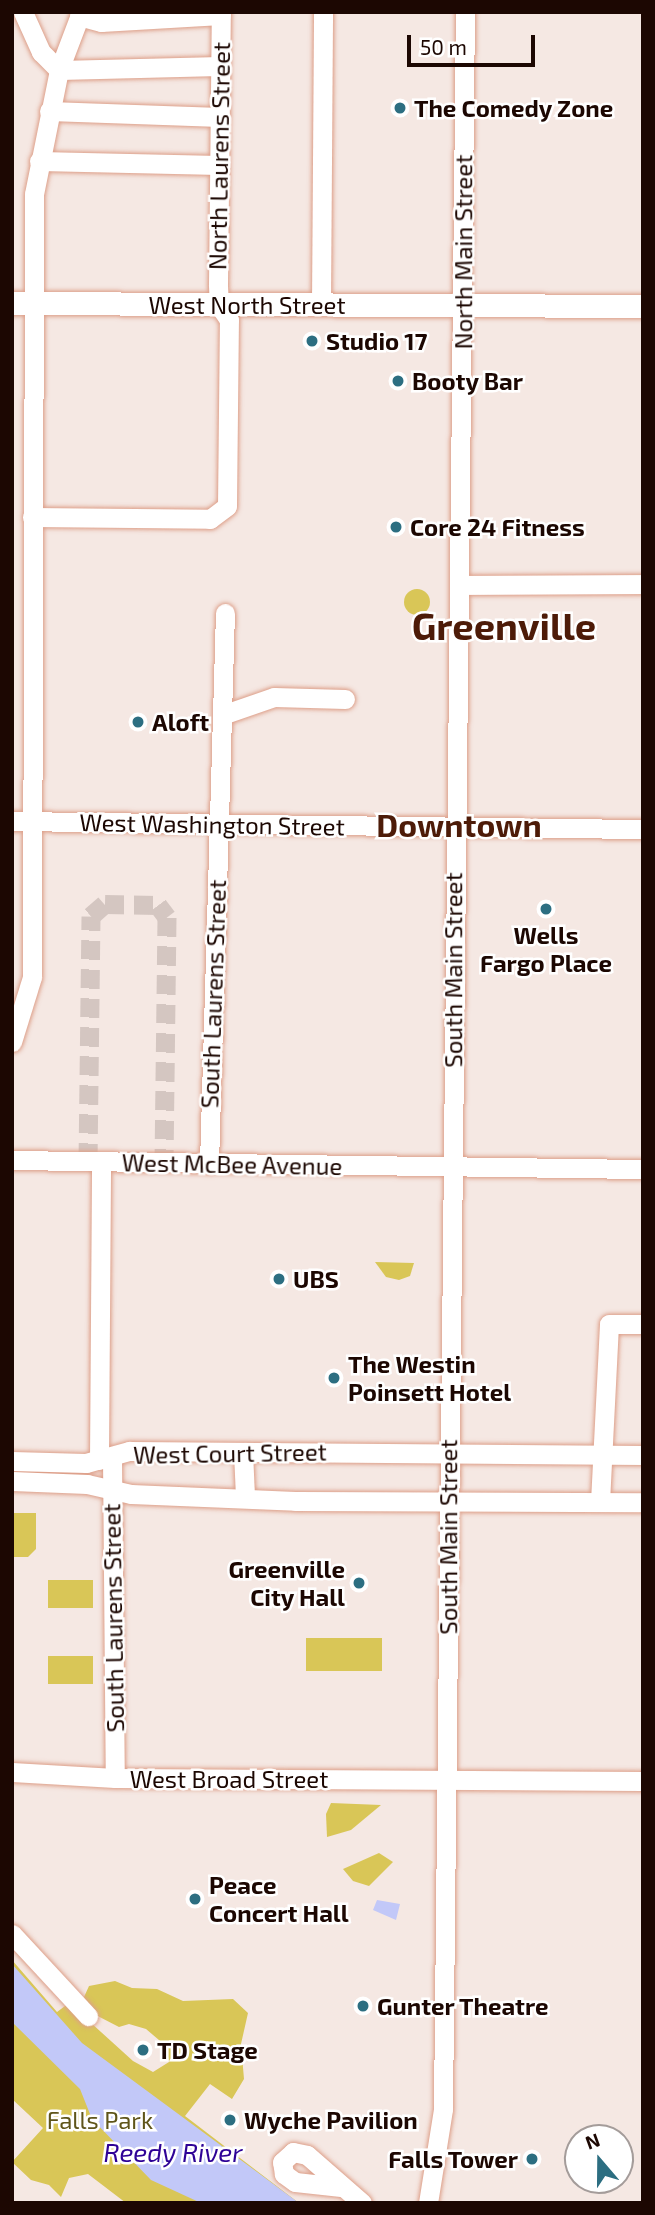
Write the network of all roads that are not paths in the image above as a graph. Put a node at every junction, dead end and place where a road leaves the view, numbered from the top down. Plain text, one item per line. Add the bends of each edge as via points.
1 (23, 12) edge
2 (323, 12) edge
3 (465, 12) edge
4 (80, 14) edge
5 (221, 14) edge
6 (220, 66) junction
7 (59, 70) junction
8 (49, 111) junction
9 (219, 117) junction
10 (38, 161) junction
11 (219, 165) junction
12 (22, 304) edge
13 (219, 305) junction
14 (321, 305) junction
15 (462, 305) junction
16 (643, 306) edge
17 (32, 517) junction
18 (461, 584) junction
19 (643, 584) edge
20 (225, 613) dead end
21 (345, 699) dead end
22 (222, 715) junction
23 (22, 821) edge
24 (218, 824) junction
25 (454, 828) junction
26 (643, 829) edge
27 (12, 1042) edge
28 (12, 1160) edge
29 (102, 1162) junction
30 (209, 1164) junction
31 (451, 1168) junction
32 (643, 1169) edge
33 (643, 1324) edge
34 (243, 1452) junction
35 (449, 1453) junction
36 (606, 1454) junction
37 (643, 1455) edge
38 (106, 1459) junction
39 (12, 1461) edge
40 (12, 1481) edge
41 (112, 1492) junction
42 (245, 1496) junction
43 (448, 1502) junction
44 (600, 1502) junction
45 (643, 1503) edge
46 (12, 1772) edge
47 (115, 1778) junction
48 (446, 1780) junction
49 (643, 1781) edge
50 (12, 1934) edge
51 (88, 2016) dead end
52 (341, 2187) dead end
53 (362, 2203) edge
54 (428, 2203) edge

1 - 7 street via 41,52
2 - 14 street
3 - 15 street, North Main Street
4 - 5 street via 101,22
4 - 7 street
5 - 6 street, North Laurens Street
6 - 7 street
6 - 9 street, North Laurens Street
7 - 8 street
8 - 9 street
8 - 10 street
9 - 11 street, North Laurens Street
10 - 11 street
10 - 12 street
11 - 13 street, North Laurens Street
12 - 13 main road, West North Street
12 - 17 street
13 - 14 main road, West North Street
13 - 17 street, North Laurens Street via 229,320 227,506 209,519
14 - 15 main road, West North Street
15 - 16 main road, West North Street
15 - 18 street, North Main Street
17 - 23 street
18 - 19 street
18 - 25 street, North Main Street
20 - 22 street
21 - 22 street via 274,697
22 - 24 street
23 - 24 street, West Washington Street
23 - 27 street via 32,980
24 - 25 street, West Washington Street
24 - 30 street, South Laurens Street
25 - 26 street, West Washington Street
25 - 31 street, South Main Street
28 - 29 street, West McBee Avenue
29 - 30 street, West McBee Avenue
29 - 38 street, South Laurens Street
30 - 31 street, West McBee Avenue
31 - 32 street, West McBee Avenue
31 - 35 street, South Main Street
33 - 36 street via 609,1324
34 - 35 street, West Court Street
34 - 38 street, West Court Street via 129,1451
34 - 42 street
35 - 36 street, West Court Street
35 - 43 street, South Main Street
36 - 37 street, West Court Street
36 - 44 street
38 - 39 street, West Court Street
38 - 41 street, South Laurens Street
40 - 41 street, West Court Street via 87,1484
41 - 42 street, West Court Street
41 - 47 street, South Laurens Street
42 - 43 street, West Court Street via 295,1501
43 - 44 street, West Court Street
43 - 48 street, South Main Street
44 - 45 street, West Court Street
46 - 47 street, West Broad Street
47 - 48 street, West Broad Street
48 - 49 street, West Broad Street
48 - 54 street, South Main Street via 443,2109
50 - 51 street
52 - 53 street

